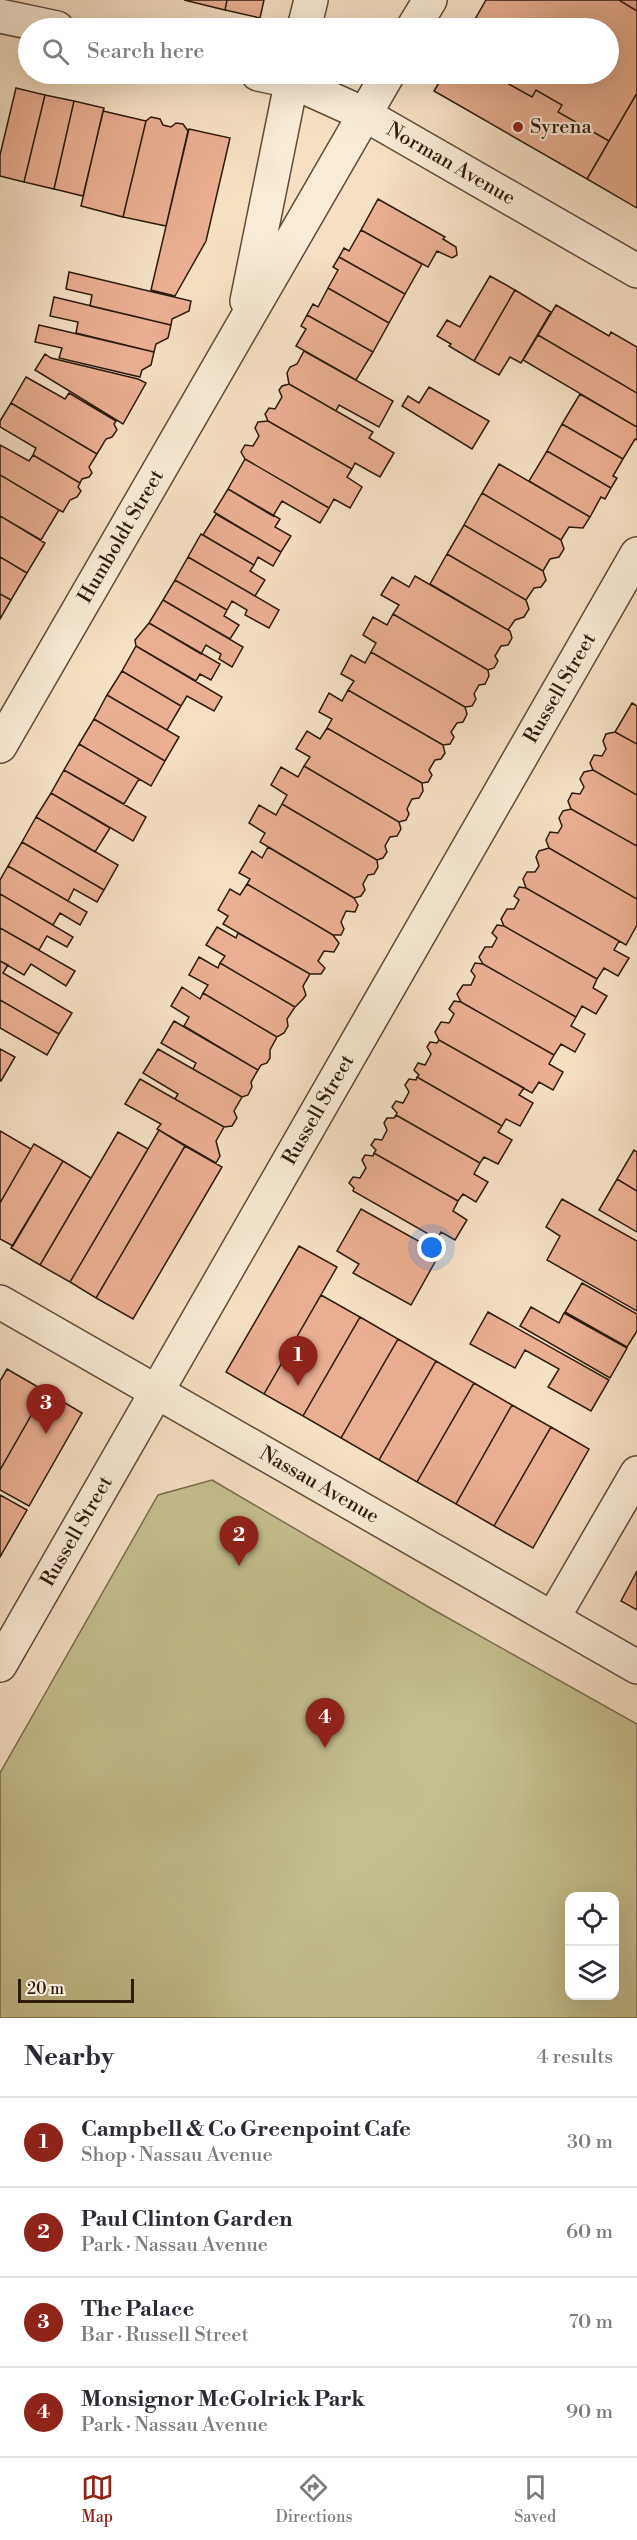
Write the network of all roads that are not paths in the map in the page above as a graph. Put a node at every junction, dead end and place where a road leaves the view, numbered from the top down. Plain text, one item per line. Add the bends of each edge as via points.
1 (310, 0) edge
2 (430, 0) edge
3 (0, 16) edge
4 (306, 18) edge
5 (419, 18) edge
6 (18, 20) edge
7 (291, 84) edge
8 (306, 84) edge
9 (382, 84) edge
10 (364, 114) junction
11 (637, 270) edge
12 (242, 327) junction
13 (637, 554) edge
14 (0, 746) edge
15 (0, 1302) edge
16 (156, 1393) junction
17 (637, 1473) edge
18 (554, 1618) junction
19 (0, 1665) edge
20 (637, 1667) edge

1 - 4 street
2 - 5 street
3 - 6 street
7 - 12 street, Humboldt Street
8 - 10 street, Norman Avenue
9 - 10 street, Humboldt Street
10 - 11 street, Norman Avenue
10 - 12 street, Humboldt Street
12 - 14 street, Humboldt Street
13 - 16 street, Russell Street
15 - 16 street, Nassau Avenue
16 - 18 street, Nassau Avenue
16 - 19 street, Russell Street
17 - 18 street
18 - 20 street, Nassau Avenue

